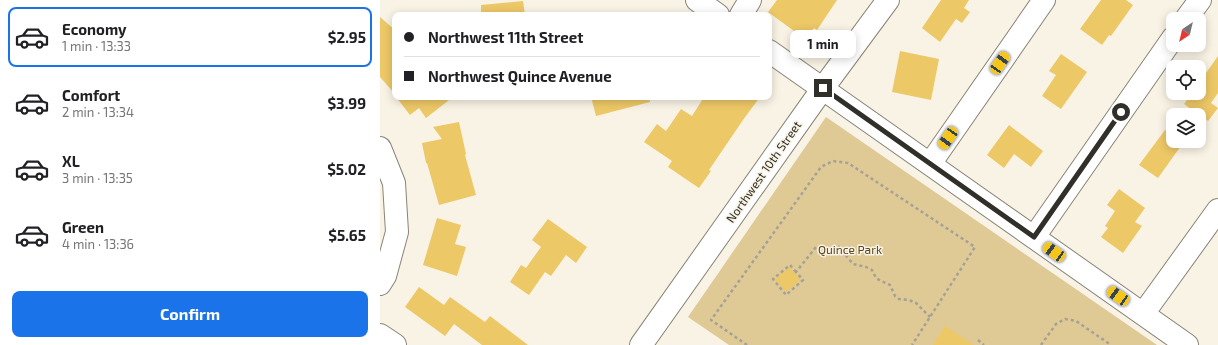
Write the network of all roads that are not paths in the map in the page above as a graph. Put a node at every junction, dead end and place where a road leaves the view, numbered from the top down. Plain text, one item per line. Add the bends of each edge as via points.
1 (697, 0) edge
2 (750, 0) edge
3 (888, 0) edge
4 (1044, 0) edge
5 (1200, 0) edge
6 (714, 12) edge
7 (743, 12) edge
8 (1191, 12) edge
9 (1166, 48) edge
10 (772, 53) edge
11 (823, 88) junction
12 (380, 148) edge
13 (930, 164) junction
14 (1218, 210) edge
15 (1034, 237) junction
16 (380, 284) edge
17 (1143, 314) junction
18 (380, 335) edge
19 (395, 345) edge
20 (641, 345) edge
21 (1187, 345) edge

1 - 6 street
2 - 7 street
3 - 11 street, Northwest 10th Street
4 - 13 street
5 - 8 street
9 - 15 street
10 - 11 street
11 - 13 street
11 - 20 street, Northwest 10th Street
12 - 16 street via 394,183 397,232 385,276
13 - 15 street
14 - 17 street
15 - 17 street
17 - 21 street
18 - 19 street

